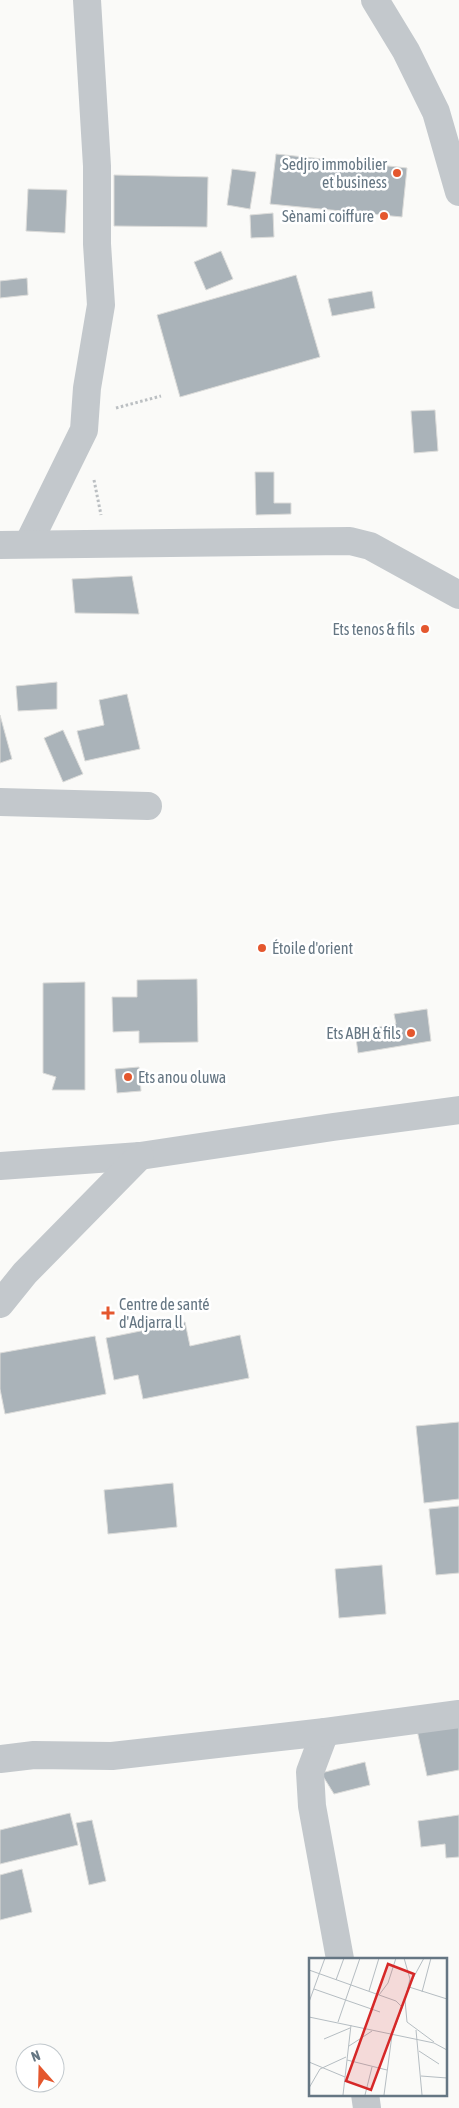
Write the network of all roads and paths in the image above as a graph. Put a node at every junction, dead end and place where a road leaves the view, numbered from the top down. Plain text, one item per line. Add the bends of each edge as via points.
1 (87, 0) edge
2 (375, 0) edge
3 (459, 192) edge
4 (161, 396) dead end
5 (86, 416) junction
6 (94, 477) dead end
7 (107, 543) junction
8 (0, 544) edge
9 (28, 544) junction
10 (459, 595) edge
11 (0, 802) edge
12 (148, 806) dead end
13 (459, 1110) edge
14 (140, 1156) junction
15 (0, 1166) edge
16 (0, 1304) edge
17 (459, 1714) edge
18 (325, 1732) junction
19 (0, 1760) edge
20 (340, 1958) edge

1 - 5 street via 101,305
2 - 3 street via 436,112
4 - 5 path
5 - 9 street via 84,430
6 - 7 path
7 - 9 street
7 - 10 street via 350,541 370,546
8 - 9 street
11 - 12 street
13 - 14 street
14 - 15 street
14 - 16 street via 25,1273
17 - 18 street
18 - 19 street via 112,1756 34,1755
18 - 20 street via 310,1772 312,1806

